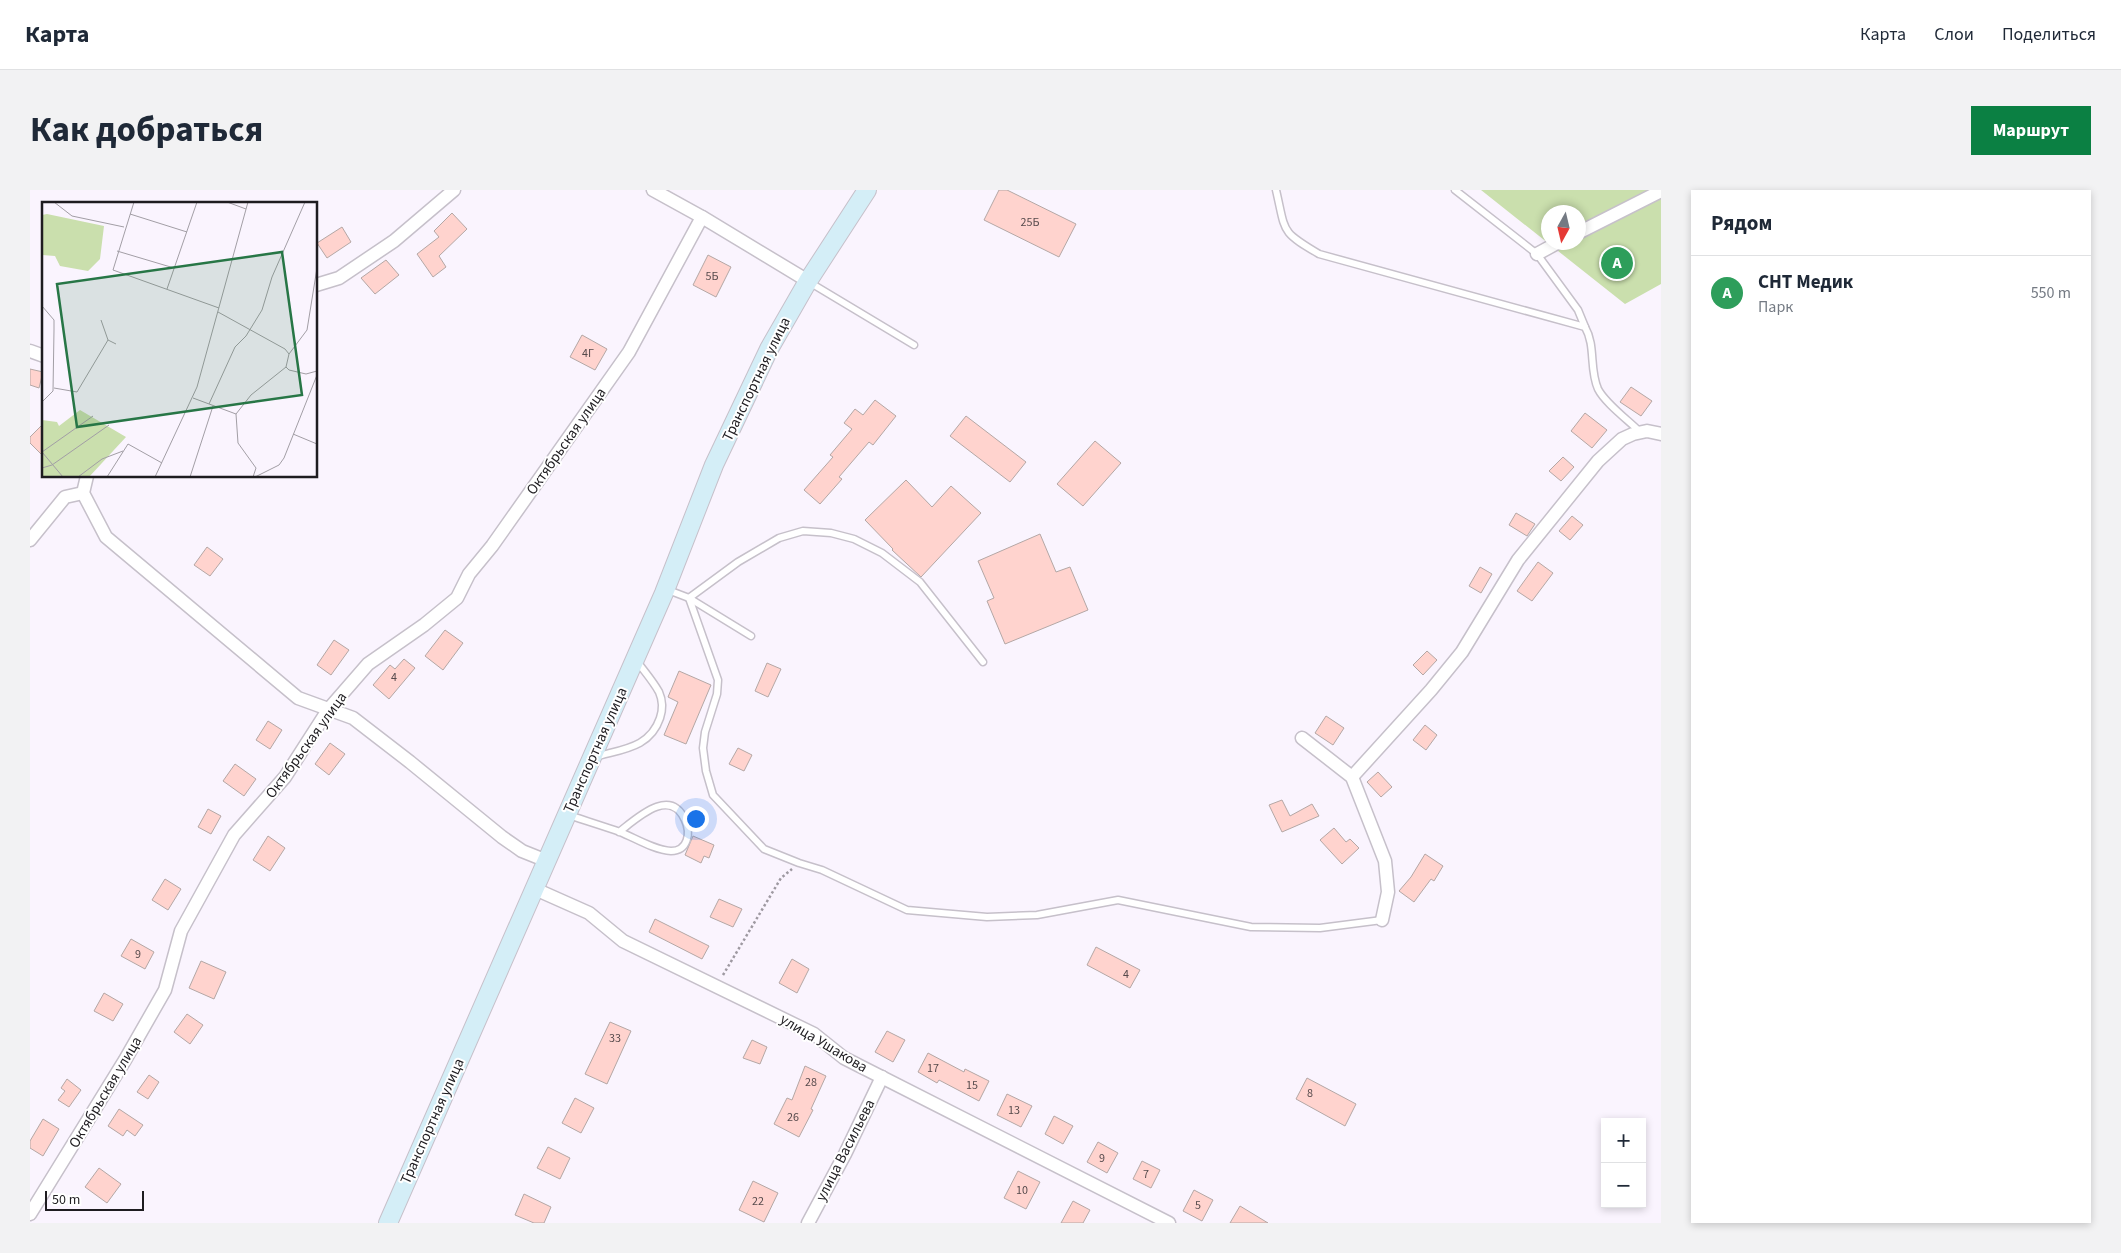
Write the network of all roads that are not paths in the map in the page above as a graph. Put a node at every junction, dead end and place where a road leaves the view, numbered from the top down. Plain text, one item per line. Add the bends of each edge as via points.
1 (454, 190) edge
2 (653, 190) edge
3 (867, 190) edge
4 (1276, 190) edge
5 (1455, 190) edge
6 (1661, 190) edge
7 (674, 194) edge
8 (702, 217) junction
9 (1586, 229) edge
10 (1544, 250) edge
11 (1537, 254) junction
12 (808, 281) junction
13 (318, 284) edge
14 (1585, 327) junction
15 (914, 345) dead end
16 (30, 351) edge
17 (42, 355) edge
18 (1640, 431) junction
19 (1661, 434) edge
20 (87, 478) edge
21 (83, 493) junction
22 (30, 540) edge
23 (665, 589) junction
24 (689, 598) junction
25 (751, 636) dead end
26 (635, 658) junction
27 (983, 662) dead end
28 (328, 710) junction
29 (1302, 738) dead end
30 (591, 758) junction
31 (1352, 777) junction
32 (567, 814) junction
33 (619, 832) junction
34 (547, 861) junction
35 (535, 889) junction
36 (1382, 920) joint
37 (882, 1077) junction
38 (30, 1214) edge
39 (814, 1221) edge
40 (388, 1223) edge
41 (1169, 1223) edge

1 - 13 street via 394,241 339,278
2 - 7 street
3 - 12 main road, Транспортная улица
4 - 14 lane via 1284,228 1291,237 1319,254
5 - 11 lane
6 - 9 street
7 - 8 street
8 - 12 street
8 - 28 street, Октябрьская улица via 629,352 469,574 457,598 368,664
10 - 11 street
11 - 14 lane via 1574,303
12 - 15 lane
12 - 23 main road, Транспортная улица via 769,349 714,465
14 - 18 lane via 1590,336 1598,388
16 - 17 street
18 - 19 street
18 - 31 street via 1622,439 1598,461 1518,560 1462,652
20 - 21 street
21 - 22 street via 65,497
21 - 28 street via 106,537 298,698
23 - 24 lane
23 - 26 main road, Транспортная улица
24 - 25 lane
24 - 27 lane via 738,562 779,538 803,531 831,533 854,539 882,553 920,582
24 - 36 lane via 718,680 703,748 713,795 764,849 798,864 822,870 908,910 987,917 1037,915 1118,900 1252,927 1320,928
26 - 30 main road, Транспортная улица
26 - 30 lane via 662,701 663,710 657,728 648,740
28 - 34 street via 353,718 502,837 522,851
28 - 38 street, Октябрьская улица via 285,777 234,835 181,932 165,990 126,1060
29 - 31 street
30 - 32 main road, Транспортная улица
31 - 36 street via 1385,861 1388,892
32 - 33 lane
32 - 34 main road, Транспортная улица
33 - 33 lane via 670,851 678,850 688,838 680,812 669,806 657,805
34 - 35 main road, Транспортная улица
35 - 37 street, улица Ушакова via 589,914 623,941 814,1034 844,1058
35 - 40 main road, Транспортная улица
37 - 39 street, улица Васильева
37 - 41 street, улица Ушакова

